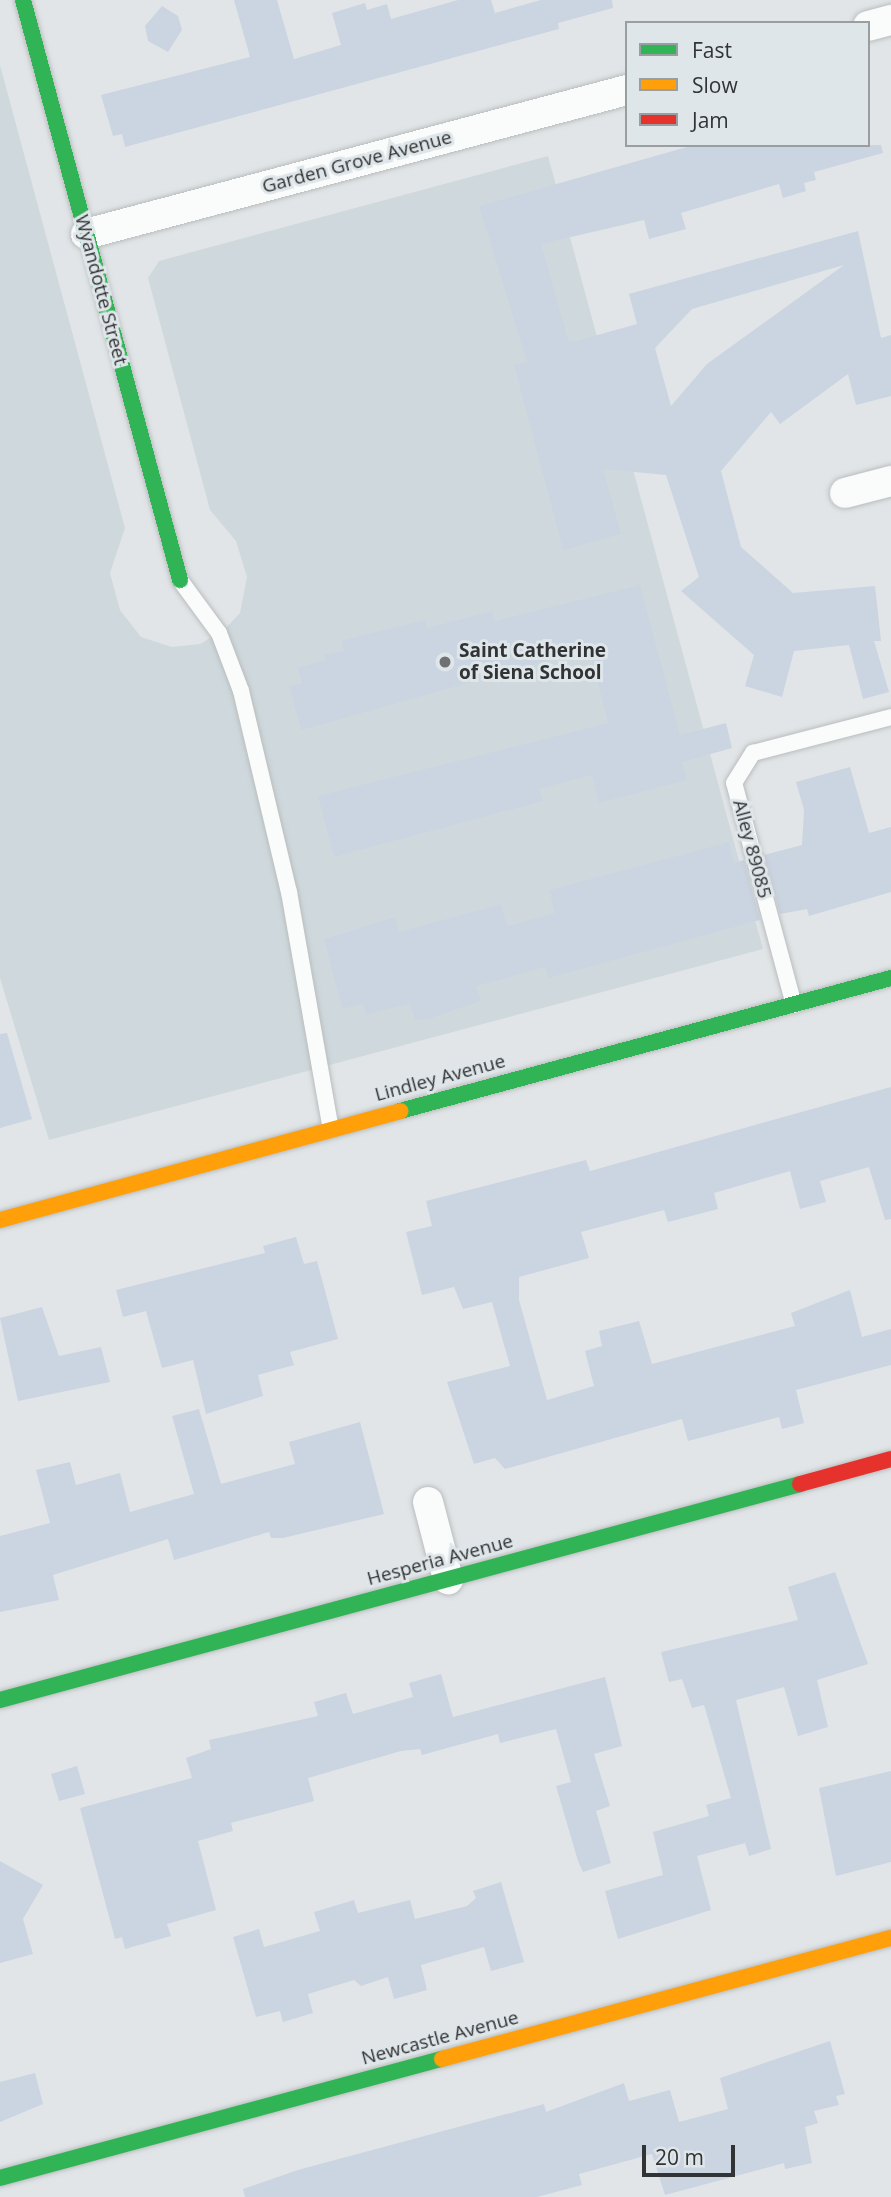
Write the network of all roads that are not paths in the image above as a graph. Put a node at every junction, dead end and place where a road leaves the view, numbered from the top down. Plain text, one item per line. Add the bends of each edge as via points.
1 (23, 0) edge
2 (891, 20) edge
3 (870, 25) edge
4 (625, 91) edge
5 (86, 234) junction
6 (891, 481) edge
7 (845, 493) dead end
8 (180, 580) joint
9 (891, 717) edge
10 (891, 978) edge
11 (794, 1005) junction
12 (331, 1129) junction
13 (0, 1220) edge
14 (891, 1459) edge
15 (428, 1502) dead end
16 (448, 1579) junction
17 (0, 1700) edge
18 (891, 1938) edge
19 (0, 2178) edge

1 - 5 street, Wyandotte Street
2 - 3 street
4 - 5 street, Garden Grove Avenue
5 - 8 street, Wyandotte Street
6 - 7 street
8 - 12 lane via 219,633 242,691 289,892
9 - 11 lane, Alley 89085 via 753,753 734,783
10 - 11 street, Lindley Avenue
11 - 12 street, Lindley Avenue
12 - 13 street, Lindley Avenue
14 - 16 street, Hesperia Avenue
15 - 16 street
16 - 17 street, Hesperia Avenue
18 - 19 street, Newcastle Avenue

